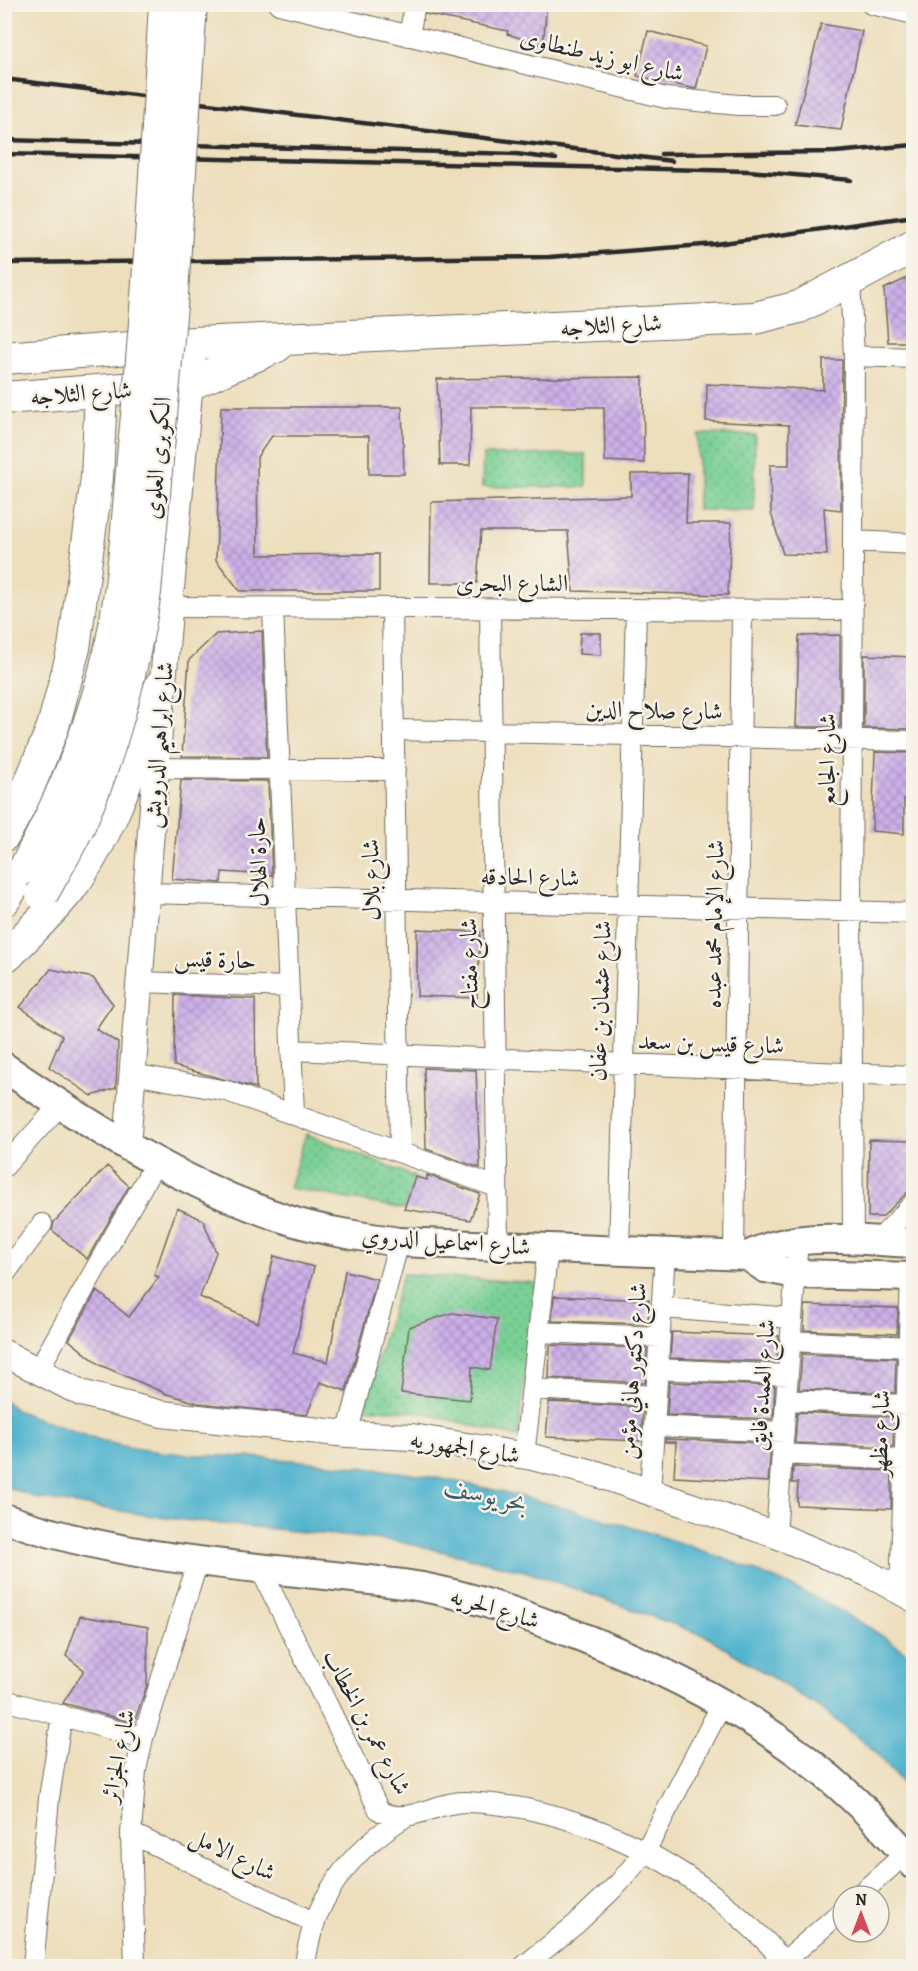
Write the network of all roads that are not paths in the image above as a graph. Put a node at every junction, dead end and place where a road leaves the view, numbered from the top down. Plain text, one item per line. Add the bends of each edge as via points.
1 (165, 4) edge
2 (191, 4) edge
3 (279, 4) edge
4 (415, 4) edge
5 (871, 4) edge
6 (914, 14) edge
7 (409, 36) junction
8 (775, 105) dead end
9 (914, 246) edge
10 (850, 280) junction
11 (291, 339) junction
12 (194, 343) junction
13 (854, 356) junction
14 (4, 358) edge
15 (914, 358) edge
16 (190, 384) junction
17 (101, 392) junction
18 (4, 398) edge
19 (852, 540) junction
20 (914, 544) edge
21 (171, 607) junction
22 (273, 608) junction
23 (392, 608) junction
24 (490, 609) junction
25 (636, 609) junction
26 (742, 610) junction
27 (852, 610) junction
28 (161, 685) junction
29 (394, 730) junction
30 (492, 731) junction
31 (633, 735) junction
32 (741, 737) junction
33 (854, 740) junction
34 (914, 741) edge
35 (155, 768) junction
36 (280, 769) junction
37 (395, 770) junction
38 (4, 835) edge
39 (34, 881) junction
40 (146, 893) junction
41 (285, 897) junction
42 (4, 900) edge
43 (396, 900) junction
44 (494, 902) junction
45 (628, 905) junction
46 (740, 908) junction
47 (851, 912) junction
48 (914, 913) edge
49 (7, 957) edge
50 (140, 982) junction
51 (289, 987) junction
52 (292, 1050) junction
53 (399, 1054) junction
54 (496, 1059) junction
55 (624, 1064) junction
56 (4, 1067) edge
57 (738, 1069) junction
58 (133, 1074) junction
59 (853, 1074) junction
60 (914, 1076) edge
61 (60, 1105) junction
62 (294, 1114) junction
63 (127, 1147) junction
64 (400, 1150) junction
65 (156, 1162) junction
66 (4, 1167) edge
67 (497, 1187) junction
68 (914, 1203) edge
69 (42, 1224) dead end
70 (798, 1239) junction
71 (865, 1241) junction
72 (399, 1242) junction
73 (914, 1243) edge
74 (498, 1246) junction
75 (548, 1248) junction
76 (619, 1251) junction
77 (665, 1253) junction
78 (741, 1256) junction
79 (796, 1274) junction
80 (4, 1275) edge
81 (912, 1277) edge
82 (662, 1308) junction
83 (792, 1318) junction
84 (538, 1332) junction
85 (660, 1337) junction
86 (791, 1341) junction
87 (909, 1347) junction
88 (4, 1353) edge
89 (658, 1369) junction
90 (37, 1372) junction
91 (788, 1376) junction
92 (910, 1378) edge
93 (532, 1389) junction
94 (656, 1396) junction
95 (786, 1400) junction
96 (906, 1405) junction
97 (654, 1426) junction
98 (784, 1432) junction
99 (347, 1434) junction
100 (782, 1454) junction
101 (524, 1456) junction
102 (904, 1460) junction
103 (650, 1492) junction
104 (4, 1518) edge
105 (776, 1535) junction
106 (198, 1561) junction
107 (261, 1570) junction
108 (907, 1595) edge
109 (4, 1700) edge
110 (723, 1702) junction
111 (62, 1715) junction
112 (143, 1738) junction
113 (405, 1817) junction
114 (131, 1833) junction
115 (645, 1852) junction
116 (909, 1860) edge
117 (875, 1884) edge
118 (831, 1921) edge
119 (313, 1922) junction
120 (782, 1965) edge
121 (33, 1966) edge
122 (135, 1966) edge
123 (305, 1966) edge
124 (524, 1966) edge

1 - 39 main road, الكوبرى العلوى, bridge via 149,293 120,590 97,701
2 - 39 main road, الكوبرى العلوى, bridge via 172,294 145,592 137,640 121,709 81,823
3 - 7 street, شارع ابو زيد طنطاوى
4 - 7 street
5 - 6 street
7 - 8 street, شارع ابو زيد طنطاوى via 666,98
9 - 10 main road, شارع الثلاجه
10 - 11 main road, شارع الثلاجه via 799,308 755,318
10 - 13 street, شارع الجامع
11 - 12 main road, شارع الثلاجه
11 - 16 main road, شارع الثلاجه
12 - 14 main road, شارع الثلاجه
12 - 16 street, شارع ابراهيم الدرويش
13 - 15 street
13 - 19 street, شارع الجامع
16 - 17 main road, شارع الثلاجه
16 - 21 street, شارع ابراهيم الدرويش
17 - 18 main road, شارع الثلاجه
17 - 38 main road via 97,478 74,648 53,727
19 - 20 street
19 - 27 street, شارع الجامع
21 - 22 street, الشارع البحرى
21 - 28 street, شارع ابراهيم الدرويش
22 - 23 street, الشارع البحرى
22 - 36 street, حارة الهلال
23 - 24 street, الشارع البحرى
23 - 29 street, شارع بلال
24 - 25 street, الشارع البحرى
24 - 30 street, شارع مفتاح
25 - 26 street, الشارع البحرى
25 - 31 street, شارع عثمان بن عفان
26 - 27 street, الشارع البحرى
26 - 32 street, شارع الإمام محمد عبده
27 - 33 street, شارع الجامع
28 - 35 street, شارع ابراهيم الدرويش
28 - 49 main road via 118,801 99,840 71,886
29 - 30 street, شارع صلاح الدين
29 - 37 street, شارع بلال
30 - 31 street, شارع صلاح الدين
30 - 44 street, شارع مفتاح
31 - 32 street, شارع صلاح الدين
31 - 45 street, شارع عثمان بن عفان
32 - 33 street, شارع صلاح الدين
32 - 46 street, شارع الإمام محمد عبده
33 - 34 street, شارع صلاح الدين
33 - 47 street, شارع الجامع
35 - 36 street
35 - 40 street, شارع ابراهيم الدرويش
36 - 37 street
36 - 41 street, حارة الهلال
37 - 43 street, شارع بلال
39 - 42 main road
39 - 49 main road
40 - 41 street, شارع الحادقه
40 - 50 street, شارع ابراهيم الدرويش
41 - 43 street, شارع الحادقه
41 - 51 street, حارة الهلال
43 - 44 street, شارع الحادقه
43 - 53 street, شارع بلال
44 - 45 street, شارع الحادقه
44 - 54 street, شارع مفتاح
45 - 46 street, شارع الحادقه
45 - 55 street, شارع عثمان بن عفان
46 - 47 street, شارع الحادقه
46 - 57 street, شارع الإمام محمد عبده
47 - 48 street, شارع الحادقه
47 - 59 street, شارع الجامع
50 - 51 street, حارة قيس
50 - 58 street, شارع ابراهيم الدرويش
51 - 52 street, حارة الهلال
52 - 53 street, شارع قيس بن سعد
52 - 62 street, حارة الهلال
53 - 54 street, شارع قيس بن سعد
53 - 64 street, شارع بلال
54 - 55 street, شارع قيس بن سعد
54 - 67 street, شارع مفتاح
55 - 57 street, شارع قيس بن سعد
55 - 76 street, شارع عثمان بن عفان
56 - 61 main road, شارع اسماعيل الدروي
57 - 59 street, شارع قيس بن سعد
57 - 78 street, شارع الإمام محمد عبده
58 - 62 street via 227,1091
58 - 63 street, شارع ابراهيم الدرويش
59 - 60 street, شارع قيس بن سعد
59 - 71 street, شارع الجامع
61 - 63 main road, شارع اسماعيل الدروي
61 - 66 street
62 - 64 street
63 - 65 main road, شارع اسماعيل الدروي
64 - 67 street
65 - 72 main road, شارع اسماعيل الدروي via 295,1222
65 - 90 street
67 - 74 street, شارع مفتاح
68 - 71 street
69 - 80 street
70 - 71 main road, شارع اسماعيل الدروي
70 - 78 main road, شارع اسماعيل الدروي
70 - 79 street, شارع العمدة فايق
71 - 73 main road, شارع اسماعيل الدروي
72 - 74 main road, شارع اسماعيل الدروي
72 - 99 street
74 - 75 main road, شارع اسماعيل الدروي
75 - 76 main road, شارع اسماعيل الدروي
75 - 84 street
76 - 77 main road, شارع اسماعيل الدروي
77 - 78 main road, شارع اسماعيل الدروي
77 - 82 street, شارع دكتور هاني مؤمن
78 - 79 main road, شارع اسماعيل الدروي via 765,1268
79 - 81 main road, شارع اسماعيل الدروي
79 - 83 street, شارع العمدة فايق
81 - 87 street, شارع مظهر
82 - 83 street
82 - 85 street, شارع دكتور هاني مؤمن
83 - 86 street, شارع العمدة فايق
84 - 85 street
84 - 93 street
85 - 89 street, شارع دكتور هاني مؤمن
86 - 87 street
86 - 91 street, شارع العمدة فايق
87 - 92 street, شارع مظهر
88 - 90 street, شارع الجمهوريه
89 - 91 street
89 - 94 street, شارع دكتور هاني مؤمن
90 - 99 street, شارع الجمهوريه via 81,1393 162,1414
91 - 95 street, شارع العمدة فايق
92 - 96 street, شارع مظهر
93 - 94 street
93 - 101 street
94 - 97 street, شارع دكتور هاني مؤمن
95 - 96 street
95 - 98 street, شارع العمدة فايق
96 - 102 street, شارع مظهر
97 - 98 street
97 - 103 street, شارع دكتور هاني مؤمن
98 - 100 street, شارع العمدة فايق
99 - 101 street, شارع الجمهوريه via 412,1437
100 - 102 street
100 - 105 street, شارع العمدة فايق
101 - 103 street, شارع الجمهوريه
102 - 108 street, شارع مظهر
103 - 105 street, شارع الجمهوريه
104 - 106 main road, شارع الحريه via 48,1534 93,1544
105 - 108 street, شارع الجمهوريه via 867,1573
106 - 107 main road, شارع الحريه
106 - 112 street, شارع الجزائر
107 - 110 main road, شارع الحريه via 402,1584 465,1597 592,1640
107 - 113 street, شارع عمر بن الخطاب via 379,1810
109 - 111 street
110 - 115 street
110 - 116 main road, شارع الحريه via 817,1768 876,1821
111 - 112 street
111 - 121 street via 49,1798
112 - 114 street, شارع الجزائر via 132,1800
113 - 115 street, شارع عمر بن الخطاب via 463,1802 501,1804 578,1823
113 - 119 street via 364,1846 344,1869
114 - 119 street, شارع الامل
114 - 122 street, شارع الجزائر
115 - 120 street, شارع عمر بن الخطاب via 715,1897 764,1940
115 - 124 street via 576,1924
116 - 117 street
118 - 120 street
119 - 123 street

